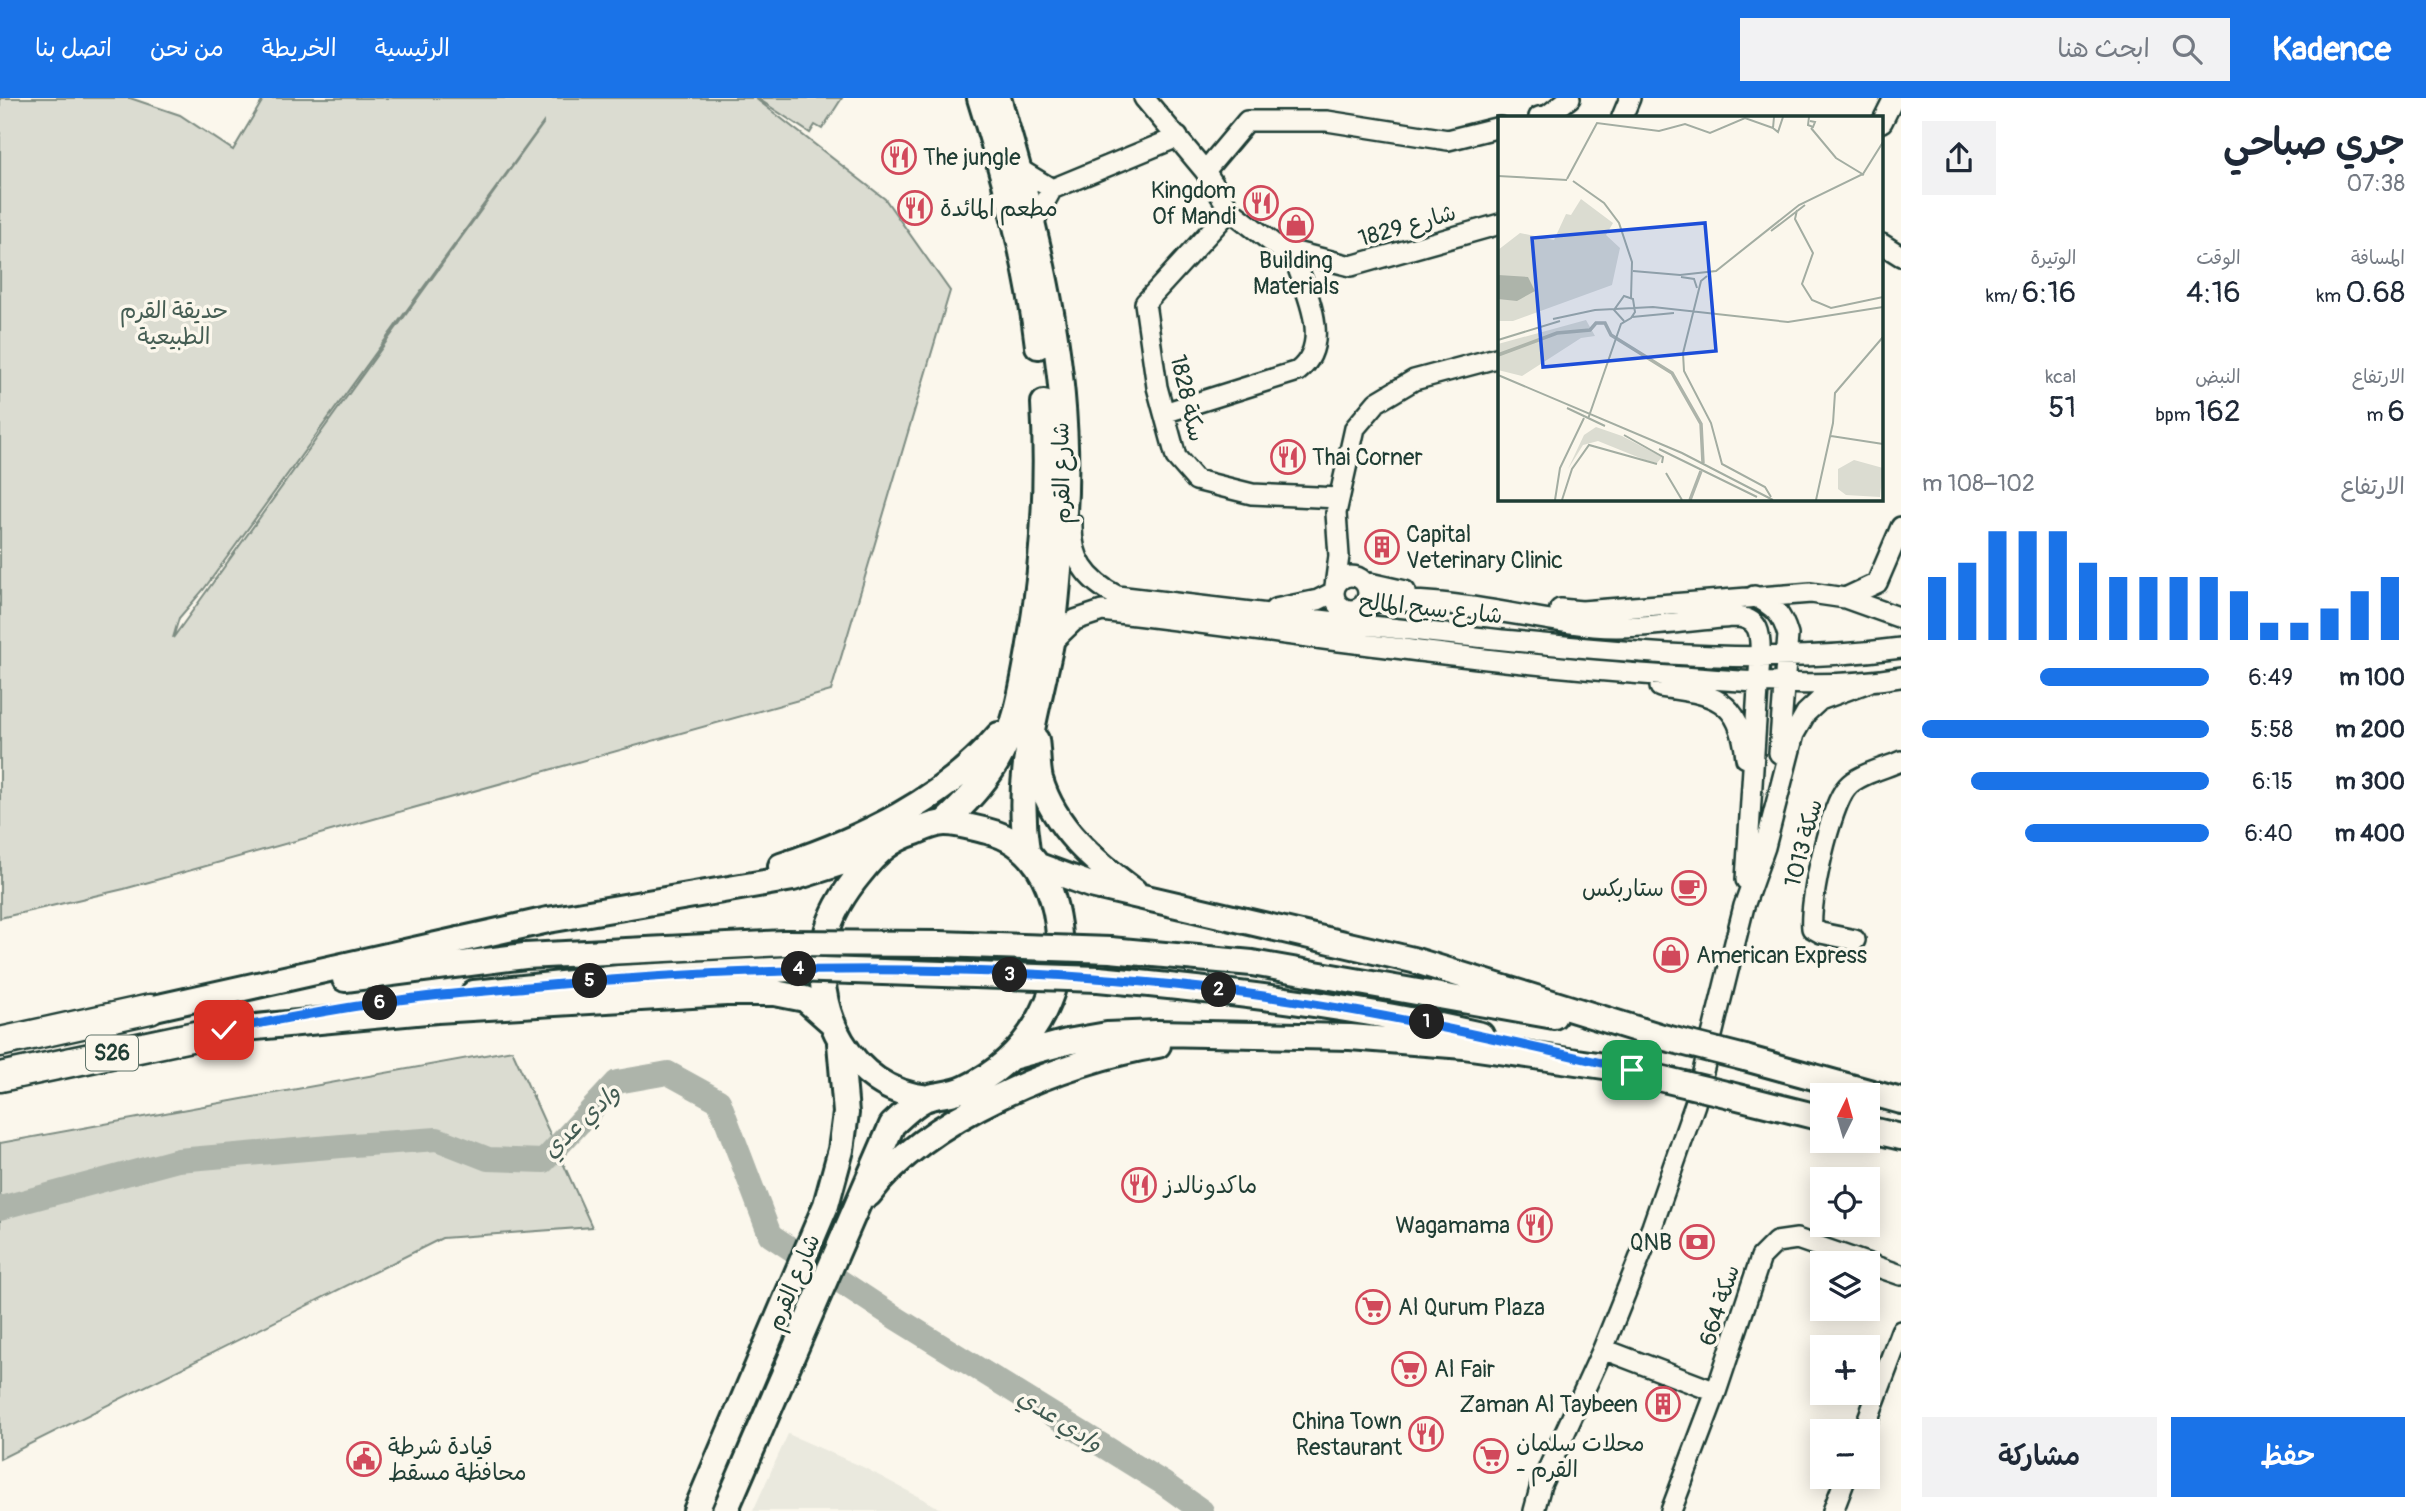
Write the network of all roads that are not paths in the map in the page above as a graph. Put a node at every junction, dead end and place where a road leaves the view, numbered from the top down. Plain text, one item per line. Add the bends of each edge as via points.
1 (980, 98) edge
2 (998, 98) edge
3 (1144, 98) edge
4 (1570, 98) edge
5 (1630, 98) edge
6 (1894, 98) edge
7 (1901, 101) edge
8 (1543, 116) edge
9 (1622, 116) edge
10 (1884, 118) edge
11 (1498, 127) edge
12 (1178, 137) junction
13 (1019, 169) junction
14 (1205, 171) junction
15 (1052, 189) junction
16 (1230, 210) junction
17 (1033, 223) junction
18 (1498, 226) edge
19 (1884, 245) edge
20 (1292, 251) junction
21 (1901, 256) edge
22 (1498, 358) edge
23 (1164, 413) junction
24 (1065, 457) junction
25 (1339, 498) junction
26 (1901, 527) edge
27 (1339, 556) junction
28 (1360, 579) junction
29 (1877, 583) junction
30 (1335, 589) junction
31 (1754, 596) junction
32 (1845, 598) junction
33 (1365, 604) junction
34 (1240, 611) junction
35 (1893, 615) edge
36 (1050, 645) junction
37 (1901, 648) edge
38 (1760, 657) junction
39 (1787, 658) junction
40 (1583, 670) junction
41 (1901, 677) edge
42 (1759, 681) junction
43 (1787, 682) junction
44 (1870, 682) junction
45 (1027, 710) junction
46 (1901, 761) edge
47 (1752, 807) junction
48 (1773, 810) junction
49 (944, 823) junction
50 (879, 851) junction
51 (1033, 858) junction
52 (694, 893) junction
53 (1140, 896) junction
54 (1744, 906) junction
55 (1855, 940) dead end
56 (150, 1009) junction
57 (224, 1030) junction
58 (835, 1032) junction
59 (1236, 1036) junction
60 (1662, 1037) junction
61 (0, 1042) edge
62 (1012, 1057) junction
63 (1632, 1070) junction
64 (0, 1077) edge
65 (928, 1098) junction
66 (1901, 1101) edge
67 (1810, 1115) edge
68 (1880, 1132) edge
69 (1901, 1137) edge
70 (852, 1217) junction
71 (1901, 1275) edge
72 (1901, 1331) edge
73 (1603, 1349) junction
74 (1716, 1392) junction
75 (1868, 1419) edge
76 (1841, 1489) edge
77 (696, 1511) edge
78 (725, 1511) edge
79 (1534, 1511) edge
80 (1671, 1511) edge
81 (1833, 1511) edge

1 - 45 main road, شارع القرم via 1009,197 1033,305 1043,385 1047,446 1043,553
2 - 13 main road, شارع القرم
3 - 12 street, 1829 شارع
4 - 8 street
5 - 9 street
6 - 7 street
6 - 10 street
11 - 14 street via 1448,139 1327,121 1247,121
12 - 14 street, 1829 شارع
12 - 15 street
13 - 15 street
13 - 17 main road, شارع القرم
14 - 16 street, 1829 شارع
15 - 17 street
16 - 20 street, 1829 شارع via 1279,248
16 - 23 street, سكة 1828 via 1145,303
17 - 24 main road, شارع القرم via 1050,301
18 - 20 street, 1829 شارع via 1351,266
19 - 21 street
20 - 23 street via 1316,327 1317,341 1307,364 1298,371
22 - 25 street via 1414,380 1377,402 1355,428
23 - 25 street, سكة 1828 via 1176,457 1196,480 1252,494
24 - 34 street, شارع سيح المالح via 1073,483 1075,556 1098,586 1117,596
24 - 36 main road, شارع القرم
25 - 27 street
26 - 29 street
27 - 28 street
27 - 30 street
28 - 30 street via 1341,578
28 - 31 street via 1386,589 1468,601 1582,611
28 - 33 street via 1368,590
29 - 32 street
29 - 35 street
30 - 33 street via 1337,602 1345,608
30 - 34 street via 1290,607
31 - 32 street via 1811,593
31 - 39 street via 1783,616
32 - 35 street
33 - 38 street via 1389,599 1433,603 1598,626 1745,617 1756,624 1761,635
34 - 38 street, شارع سيح المالح via 1571,647
36 - 40 street, شارع سيح المالح via 1075,621 1102,611
36 - 45 main road, شارع القرم
37 - 39 street, شارع سيح المالح
38 - 39 street, شارع سيح المالح
38 - 42 street
39 - 43 street
40 - 42 street, شارع سيح المالح
40 - 47 street via 1721,701 1741,724
41 - 44 street, شارع سيح المالح
42 - 43 street, شارع سيح المالح
42 - 47 street
43 - 44 street, شارع سيح المالح
43 - 48 street
44 - 48 street via 1820,700 1806,713 1794,734
45 - 49 main road, شارع القرم via 975,793
45 - 51 main road, شارع القرم via 1021,814
45 - 52 main road via 934,794 878,827 813,856
45 - 53 main road via 1040,779 1064,827 1093,861
46 - 55 street, سكة 1013 via 1849,784 1832,820 1810,911 1812,928
47 - 54 street
48 - 54 street
49 - 50 main road via 906,834
49 - 51 main road via 996,833
50 - 52 main road via 793,878
50 - 58 main road, شارع القرم via 848,888 826,936 823,982
51 - 53 main road via 1073,880
51 - 62 main road, شارع القرم via 1055,905 1058,963 1047,1004 1028,1040
52 - 56 main road via 548,920
53 - 60 main road via 1413,960
54 - 73 street via 1695,1104 1653,1227
56 - 60 main road, S26, bridge via 525,956 785,943 940,944 1110,950 1252,963
56 - 61 highway, S26
57 - 58 main road via 437,1010 775,993 805,999
57 - 63 main road, S26, bridge via 393,1000 619,978 792,969 1098,979 1219,990 1427,1023
57 - 64 highway, S26
58 - 65 main road via 866,1072 895,1091
58 - 77 main road, شارع القرم via 846,1113 826,1205
59 - 62 main road via 1107,1035
59 - 63 main road via 1350,1037 1464,1046
59 - 70 main road via 1140,1048 1050,1073 930,1136 902,1157
60 - 66 main road, S26, bridge
62 - 65 main road via 965,1088
63 - 67 main road, S26, bridge
65 - 70 main road, شارع القرم via 892,1125
68 - 69 main road
70 - 78 main road, شارع القرم
71 - 74 street, سكة 664 via 1797,1238 1776,1242 1761,1257
72 - 75 street
73 - 74 street
73 - 79 street via 1565,1427
74 - 80 street, سكة 664
76 - 81 street

